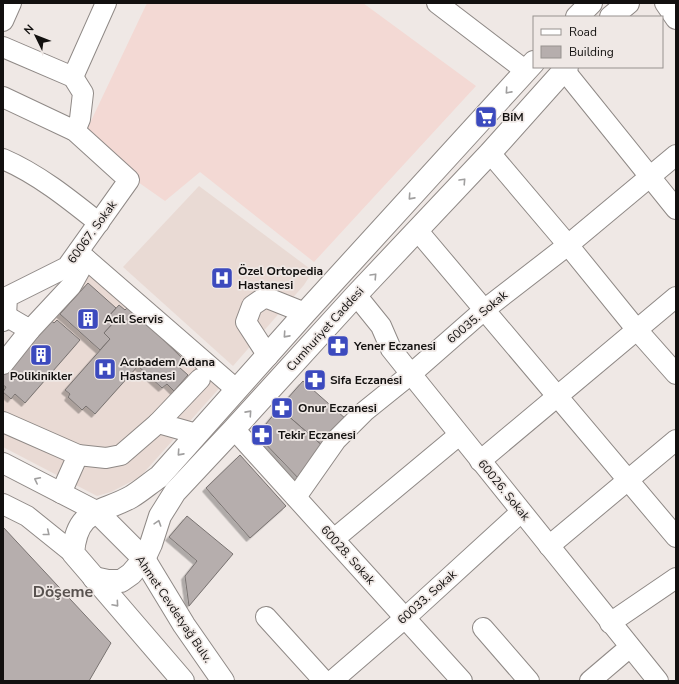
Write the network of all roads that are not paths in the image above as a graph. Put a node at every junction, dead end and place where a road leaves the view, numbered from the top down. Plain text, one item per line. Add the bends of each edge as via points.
1 (11, 3) edge
2 (106, 3) edge
3 (591, 3) edge
4 (628, 3) edge
5 (665, 3) edge
6 (440, 4) edge
7 (578, 16) edge
8 (612, 16) edge
9 (676, 19) edge
10 (3, 21) edge
11 (3, 47) edge
12 (530, 67) edge
13 (565, 69) edge
14 (72, 77) junction
15 (3, 97) edge
16 (75, 131) junction
17 (490, 153) junction
18 (676, 155) edge
19 (3, 159) edge
20 (650, 177) junction
21 (676, 209) edge
22 (98, 223) junction
23 (417, 230) junction
24 (568, 245) junction
25 (82, 255) junction
26 (356, 295) junction
27 (676, 297) edge
28 (5, 307) edge
29 (484, 310) junction
30 (305, 313) junction
31 (30, 330) junction
32 (636, 330) junction
33 (268, 356) junction
34 (3, 364) edge
35 (411, 374) junction
36 (676, 374) edge
37 (200, 379) dead end
38 (236, 390) junction
39 (557, 396) junction
40 (3, 422) edge
41 (158, 423) junction
42 (234, 429) junction
43 (197, 434) junction
44 (459, 435) junction
45 (676, 440) edge
46 (78, 455) junction
47 (480, 461) junction
48 (3, 463) edge
49 (628, 480) junction
50 (61, 492) junction
51 (296, 497) junction
52 (3, 504) edge
53 (96, 511) junction
54 (521, 512) junction
55 (676, 537) edge
56 (334, 539) junction
57 (549, 546) junction
58 (73, 553) junction
59 (144, 559) junction
60 (94, 578) junction
61 (676, 578) edge
62 (266, 617) dead end
63 (405, 618) junction
64 (610, 623) junction
65 (483, 628) dead end
66 (630, 647) junction
67 (183, 681) edge
68 (223, 681) edge
69 (324, 681) edge
70 (332, 681) edge
71 (462, 681) edge
72 (529, 681) edge
73 (590, 681) edge
74 (658, 681) edge

1 - 10 street
2 - 14 street
3 - 7 main road
4 - 8 main road
5 - 9 street
6 - 12 street
11 - 14 street
12 -> 30 main road, Cumhuriyet Caddesi
13 - 17 main road, Cumhuriyet Caddesi
13 - 20 street
14 - 16 street via 83,93 80,119
15 - 16 street
16 - 22 street, 60067. Sokak via 130,180
23 -> 17 main road, Cumhuriyet Caddesi
17 - 24 street
18 - 20 street, 60035. Sokak
19 - 22 street via 57,190
20 - 21 street
20 - 24 street, 60035. Sokak
22 - 25 street, 60067. Sokak
26 -> 23 main road, Cumhuriyet Caddesi
23 - 29 street
24 - 29 street, 60035. Sokak
24 - 32 street
25 - 28 street, 60067. Sokak
25 - 31 street via 71,286
25 - 38 street
26 - 35 street, 60026. Sokak via 381,326 391,349
42 -> 26 main road, Cumhuriyet Caddesi
27 - 32 street
28 - 31 street
29 - 35 street, 60035. Sokak
29 - 39 street
30 -> 33 main road, Cumhuriyet Caddesi
30 - 33 street via 265,297 252,306 246,322
31 - 34 street
32 - 36 street
32 - 39 street
33 - 38 main road, Cumhuriyet Caddesi
35 - 44 street, 60026. Sokak
35 - 51 street, 60035. Sokak via 365,411 336,440
37 - 41 street
38 - 43 main road, Cumhuriyet Caddesi
39 - 47 street
39 - 49 street
40 - 46 street
41 - 43 street
41 - 46 street via 121,455 106,458
42 - 51 street, 60028. Sokak
59 -> 42 main road, Cumhuriyet Caddesi via 160,516 175,492
43 -> 53 main road, Cumhuriyet Caddesi via 159,477 130,497
44 - 47 street, 60026. Sokak
44 - 56 street
45 - 49 street
46 - 50 street
47 - 54 street, 60026. Sokak
50 -> 48 street, Ahmet Cevdetyağ Bulv.
49 - 55 street
49 - 57 street
50 - 53 street, Ahmet Cevdetyağ Bulv.
51 - 56 street, 60028. Sokak
52 -> 58 street via 27,516
53 - 58 main road, Cumhuriyet Caddesi via 77,531
53 - 59 main road, Ahmet Cevdetyağ Bulv.
54 - 57 street, 60026. Sokak
54 - 63 street, 60033. Sokak
56 - 63 street, 60028. Sokak
57 - 64 street, 60026. Sokak
58 - 60 main road
59 - 60 main road, Cumhuriyet Caddesi via 131,574 121,580
59 - 68 main road, Ahmet Cevdetyağ Bulv. via 184,625
60 -> 67 main road
61 - 64 street
62 - 69 street
63 - 70 street, 60033. Sokak
63 - 71 street, 60028. Sokak
64 - 66 street, 60026. Sokak
65 - 72 street
66 - 73 street
66 - 74 street, 60026. Sokak

